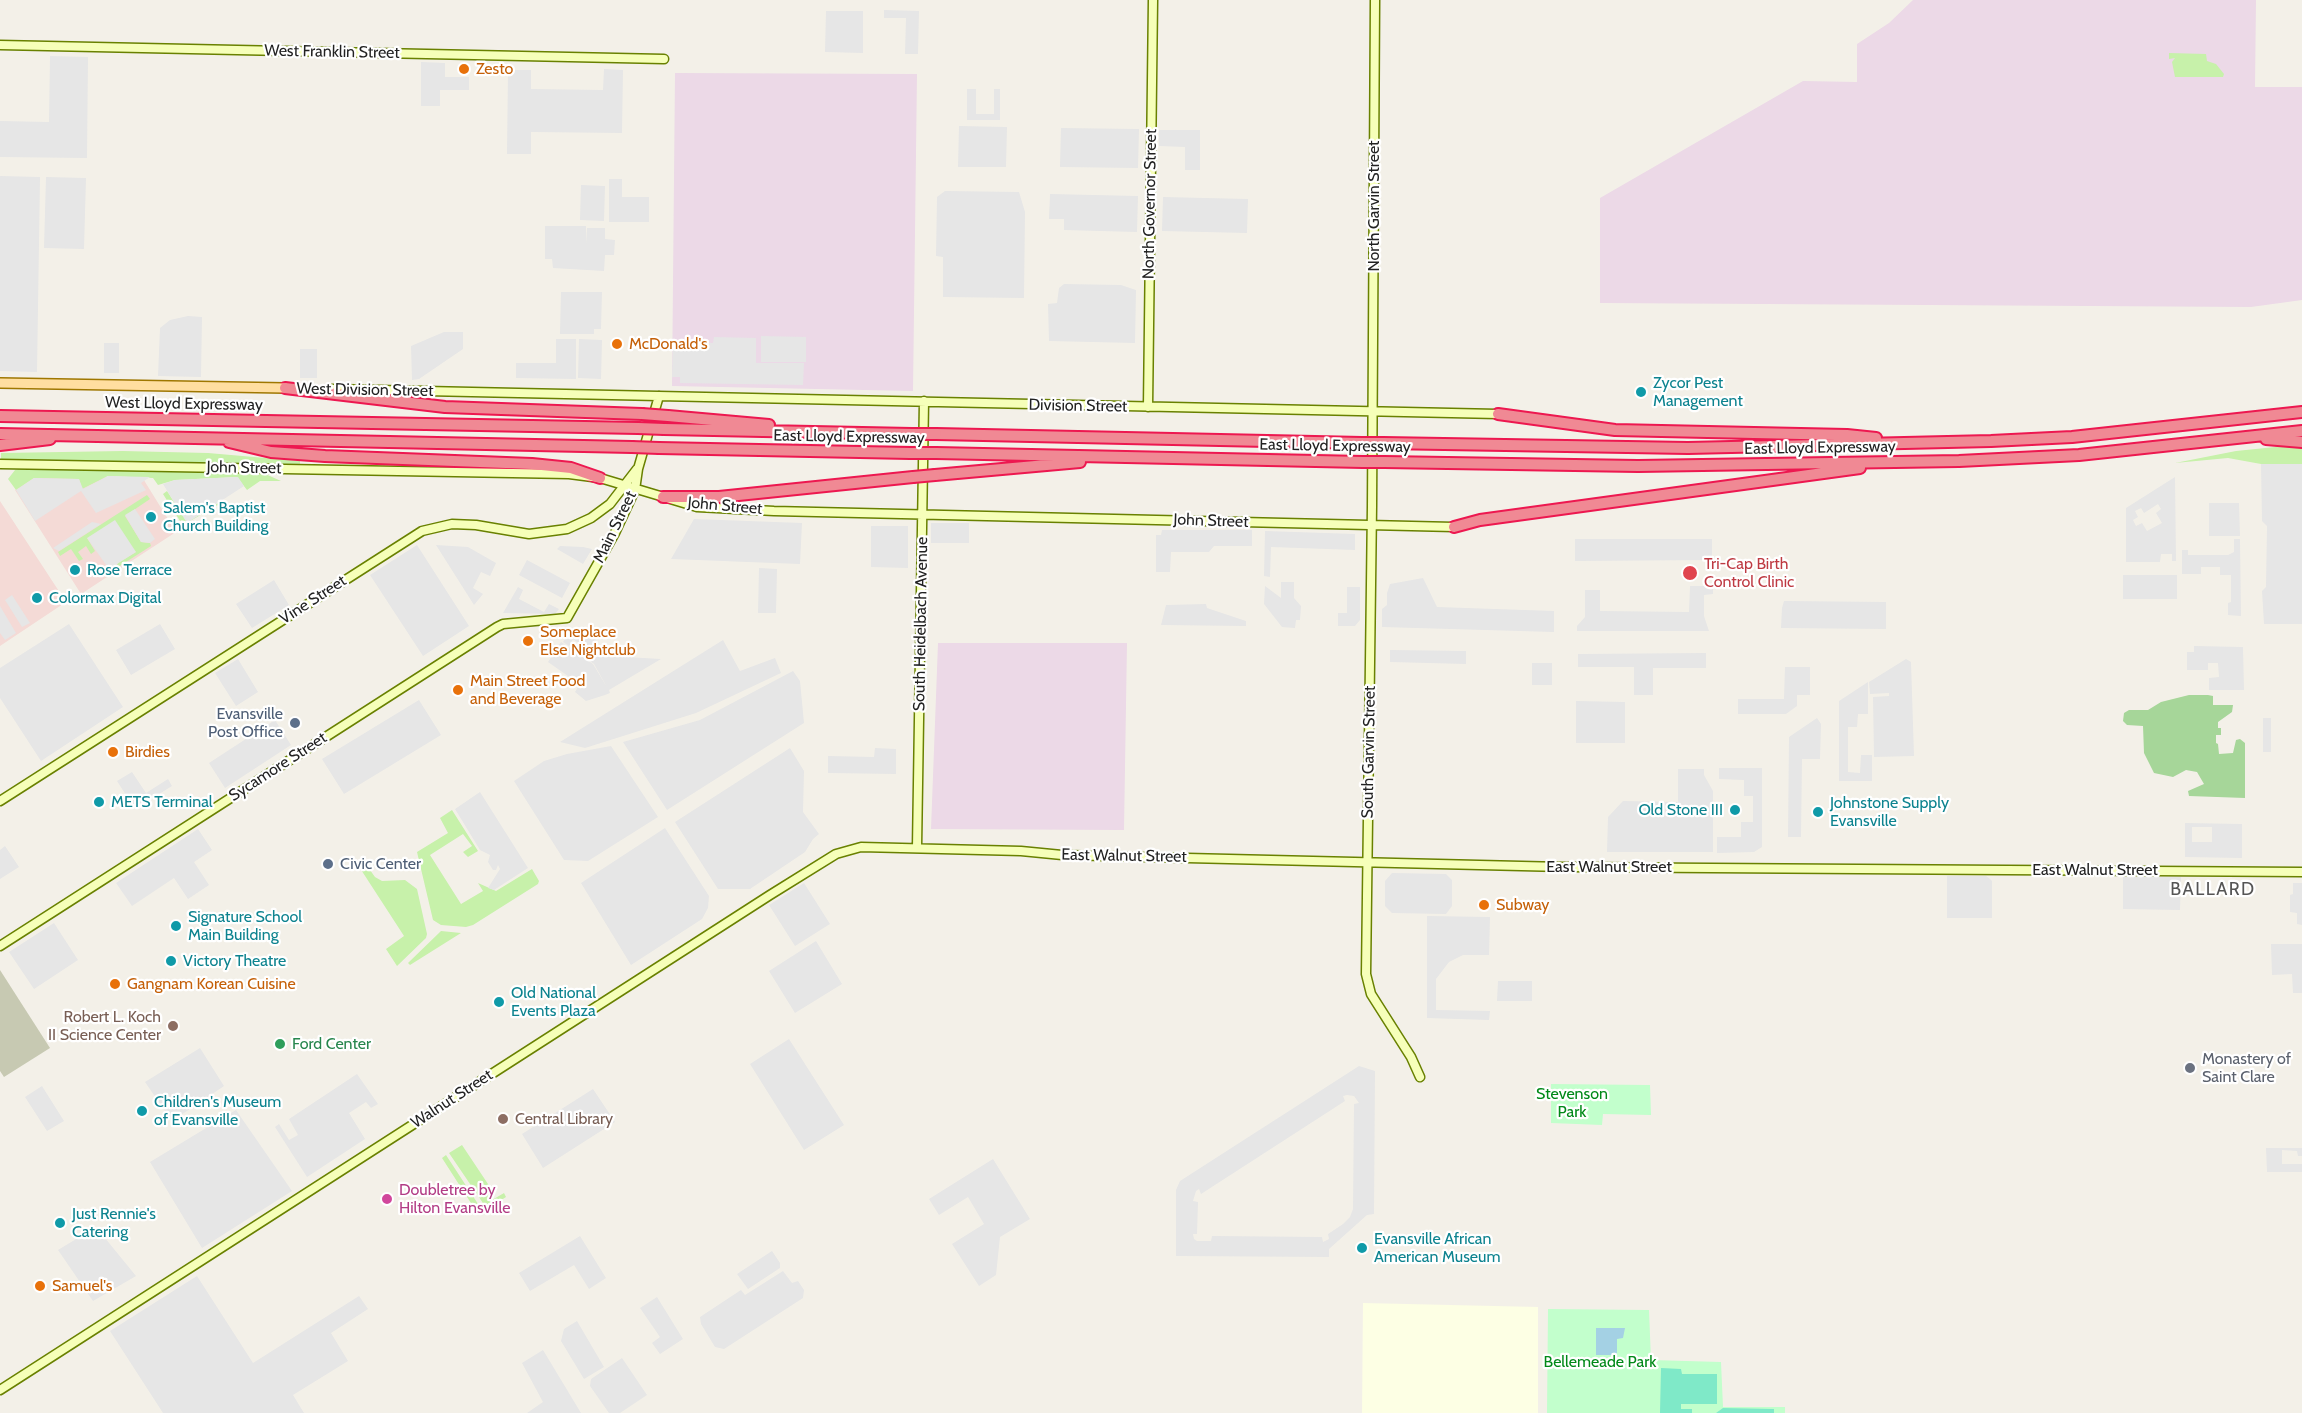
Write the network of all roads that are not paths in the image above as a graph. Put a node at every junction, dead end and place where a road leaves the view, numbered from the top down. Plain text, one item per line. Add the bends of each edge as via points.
1 (1153, 0) edge
2 (1375, 0) edge
3 (0, 45) edge
4 (664, 59) dead end
5 (0, 383) edge
6 (285, 388) junction
7 (658, 396) junction
8 (924, 401) junction
9 (1148, 407) junction
10 (1373, 412) junction
11 (2302, 412) edge
12 (1498, 414) joint
13 (0, 416) edge
14 (367, 423) joint
15 (817, 431) junction
16 (2302, 431) edge
17 (0, 438) edge
18 (211, 438) junction
19 (2230, 438) junction
20 (366, 441) joint
21 (1903, 442) junction
22 (2302, 442) edge
23 (1125, 457) junction
24 (1891, 462) junction
25 (0, 464) edge
26 (638, 469) junction
27 (600, 478) junction
28 (624, 486) junction
29 (635, 490) junction
30 (663, 497) junction
31 (922, 514) junction
32 (1372, 525) junction
33 (1454, 527) joint
34 (567, 618) joint
35 (0, 801) edge
36 (917, 847) junction
37 (1367, 862) junction
38 (2302, 872) edge
39 (0, 946) edge
40 (1420, 1077) dead end
41 (0, 1390) edge

1 - 9 main road, North Governor Street
2 - 10 main road, North Garvin Street
3 - 4 main road, West Franklin Street
5 - 6 main road, West Division Street
6 - 7 main road, West Division Street
6 - 15 highway, bridge via 445,407 642,414
7 - 8 main road, Division Street
7 - 26 main road, Main Street
8 - 9 main road, Division Street
8 - 31 main road, South Heidelbach Avenue
9 - 10 main road, Division Street
10 - 12 main road, Division Street
10 - 32 main road, South Garvin Street
11 - 21 highway, East Lloyd Expressway via 2072,437
12 - 21 highway via 1615,430 1847,435
13 - 14 highway, West Lloyd Expressway
14 - 15 highway, East Lloyd Expressway, bridge
15 - 21 highway, East Lloyd Expressway, bridge via 1688,448
16 - 19 highway, East Lloyd Expressway
17 - 18 highway, West Lloyd Expressway via 31,443 76,435
18 - 20 highway, West Lloyd Expressway
18 - 27 highway via 256,449 325,456 571,468
19 - 22 highway
19 - 24 highway, East Lloyd Expressway via 2079,455
20 - 23 highway, East Lloyd Expressway, bridge
23 - 24 highway, East Lloyd Expressway, bridge via 1638,466
23 - 30 highway, bridge via 719,497
24 - 33 highway via 1480,520
25 - 27 main road, John Street via 569,474
26 - 28 main road, Vine Street
26 - 29 main road, Main Street
27 - 28 main road, John Street
28 - 29 main road, John Street
28 - 35 main road, Vine Street via 599,513 555,532 529,534 470,524 422,531
29 - 30 main road, John Street
29 - 34 main road, Main Street
30 - 31 main road, John Street via 697,507
31 - 32 main road, John Street
31 - 36 main road, South Heidelbach Avenue
32 - 33 main road, John Street
32 - 37 main road, South Garvin Street
34 - 39 main road, Sycamore Street via 497,627
36 - 37 main road, East Walnut Street via 1062,855
36 - 41 main road, Walnut Street via 861,847 836,854
37 - 38 main road, East Walnut Street
37 - 40 main road, South Garvin Street via 1368,985

